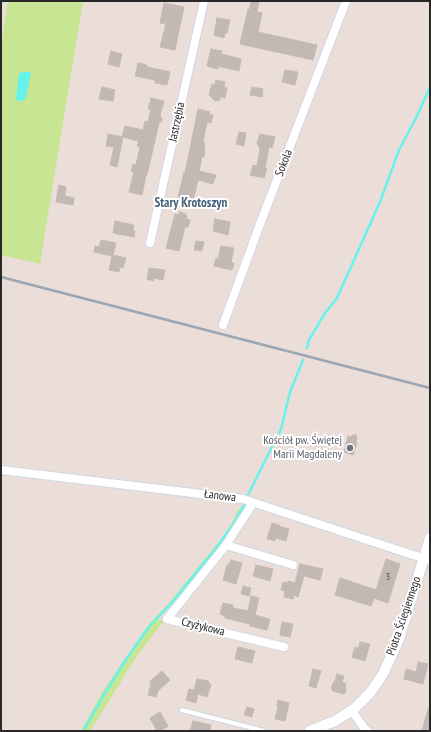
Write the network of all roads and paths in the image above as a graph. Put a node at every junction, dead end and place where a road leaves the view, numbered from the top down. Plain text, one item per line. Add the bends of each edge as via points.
1 (204, 1) edge
2 (346, 1) edge
3 (150, 244) dead end
4 (222, 325) dead end
5 (1, 470) edge
6 (253, 503) junction
7 (430, 538) edge
8 (226, 546) junction
9 (427, 559) edge
10 (293, 565) dead end
11 (284, 647) dead end
12 (182, 710) dead end
13 (351, 710) junction
14 (264, 731) edge
15 (310, 731) edge
16 (368, 731) edge

1 - 3 street, Jastrzębia
2 - 4 street, Sokola
5 - 6 street, Łanowa via 243,499
6 - 8 street, Czyżykowa
6 - 9 street, Łanowa
7 - 9 street, Piotra Ściegiennego
8 - 10 street
8 - 11 street, Czyżykowa via 167,619
9 - 13 street, Piotra Ściegiennego via 399,639 383,674 370,693
12 - 14 lane
13 - 15 street, Piotra Ściegiennego via 335,721
13 - 16 street

